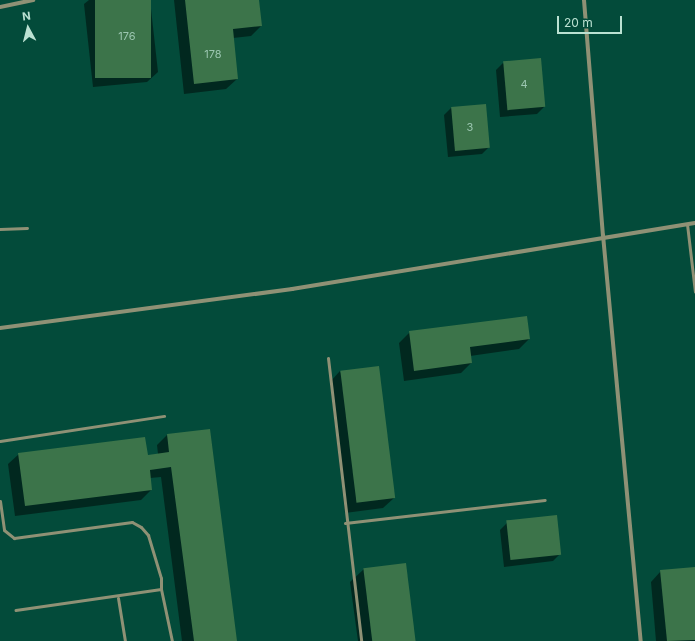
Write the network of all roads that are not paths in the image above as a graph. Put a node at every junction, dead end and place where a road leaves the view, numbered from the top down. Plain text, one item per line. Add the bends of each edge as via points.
1 (33, 0) edge
2 (584, 0) edge
3 (0, 7) edge
4 (695, 223) edge
5 (687, 224) junction
6 (27, 228) dead end
7 (0, 229) edge
8 (602, 236) junction
9 (694, 276) edge
10 (695, 292) edge
11 (0, 328) edge
12 (328, 358) dead end
13 (164, 416) dead end
14 (0, 441) edge
15 (545, 500) dead end
16 (0, 501) edge
17 (345, 523) junction
18 (161, 589) junction
19 (118, 598) junction
20 (16, 610) dead end
21 (125, 641) edge
22 (172, 641) edge
23 (361, 641) edge
24 (642, 641) edge

1 - 3 street
2 - 8 street
4 - 5 street
5 - 8 street
5 - 9 lane
6 - 7 lane
8 - 11 street via 292,289
8 - 24 street
9 - 10 lane
12 - 17 lane
13 - 14 lane
15 - 17 lane
16 - 18 lane via 4,530 14,538 132,522 141,527 153,551
17 - 23 lane
18 - 19 lane
18 - 22 lane
19 - 20 lane
19 - 21 lane

